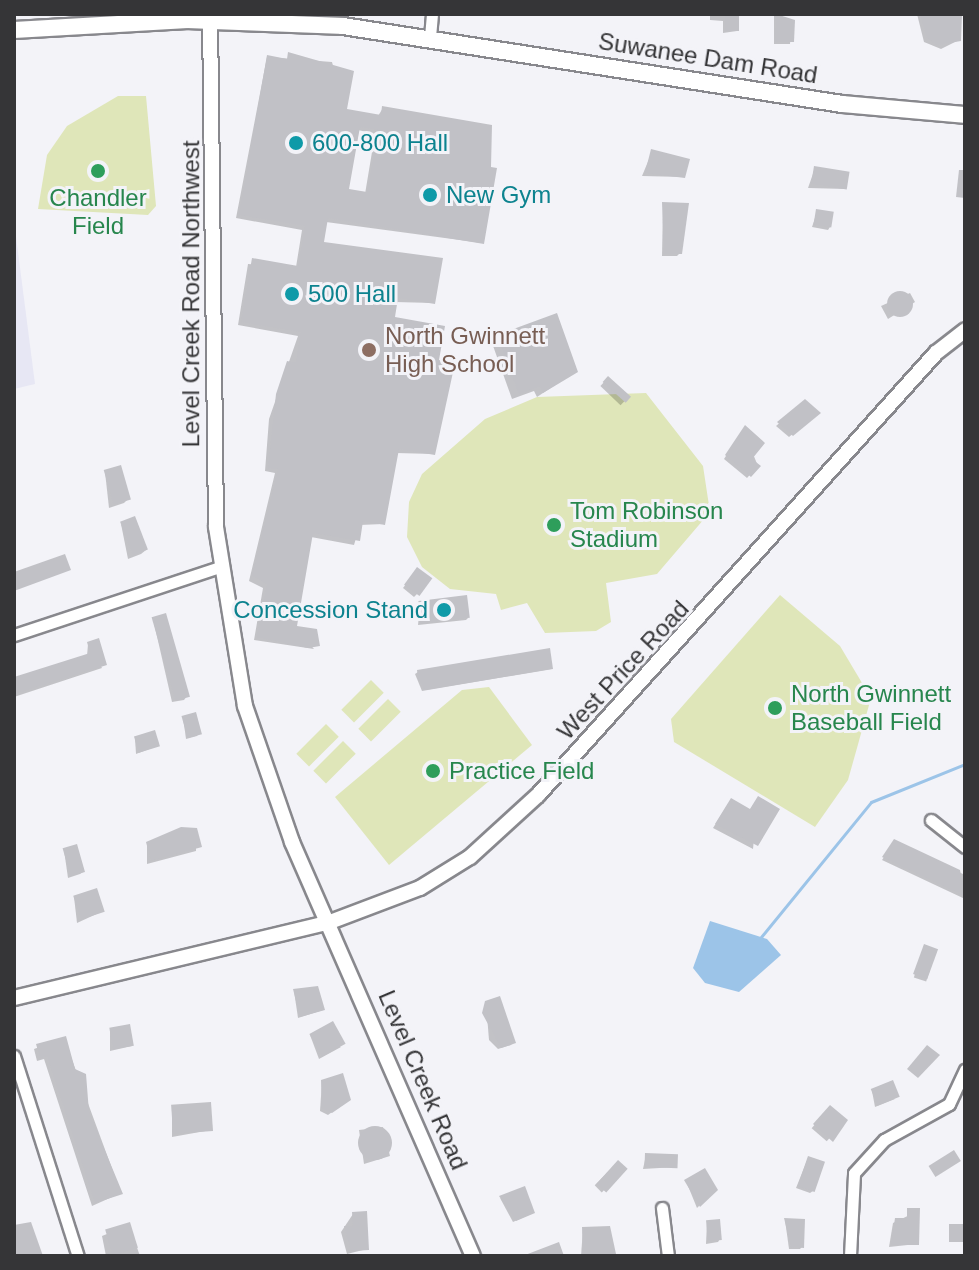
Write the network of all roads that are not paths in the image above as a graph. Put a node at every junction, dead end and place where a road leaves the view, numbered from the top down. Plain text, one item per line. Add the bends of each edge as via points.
1 (432, 14) edge
2 (209, 17) edge
3 (14, 30) edge
4 (430, 37) junction
5 (965, 115) edge
6 (965, 330) edge
7 (220, 567) junction
8 (14, 635) edge
9 (931, 820) dead end
10 (965, 847) edge
11 (330, 922) junction
12 (14, 998) edge
13 (14, 1056) edge
14 (965, 1070) edge
15 (662, 1208) dead end
16 (78, 1256) edge
17 (473, 1256) edge
18 (668, 1256) edge
19 (850, 1256) edge

1 - 4 street
2 - 3 main road, Suwanee Dam Road
2 - 4 main road, Suwanee Dam Road
2 - 7 street, Level Creek Road Northwest
4 - 5 main road, Suwanee Dam Road via 842,104
6 - 11 street, West Price Road via 927,363 538,795 470,857 420,888
7 - 8 street
7 - 11 street, Level Creek Road Northwest via 263,768
9 - 10 street
11 - 12 street, West Price Road
11 - 17 street, Level Creek Road
13 - 16 street
14 - 19 street via 949,1104 884,1140 854,1173
15 - 18 street

